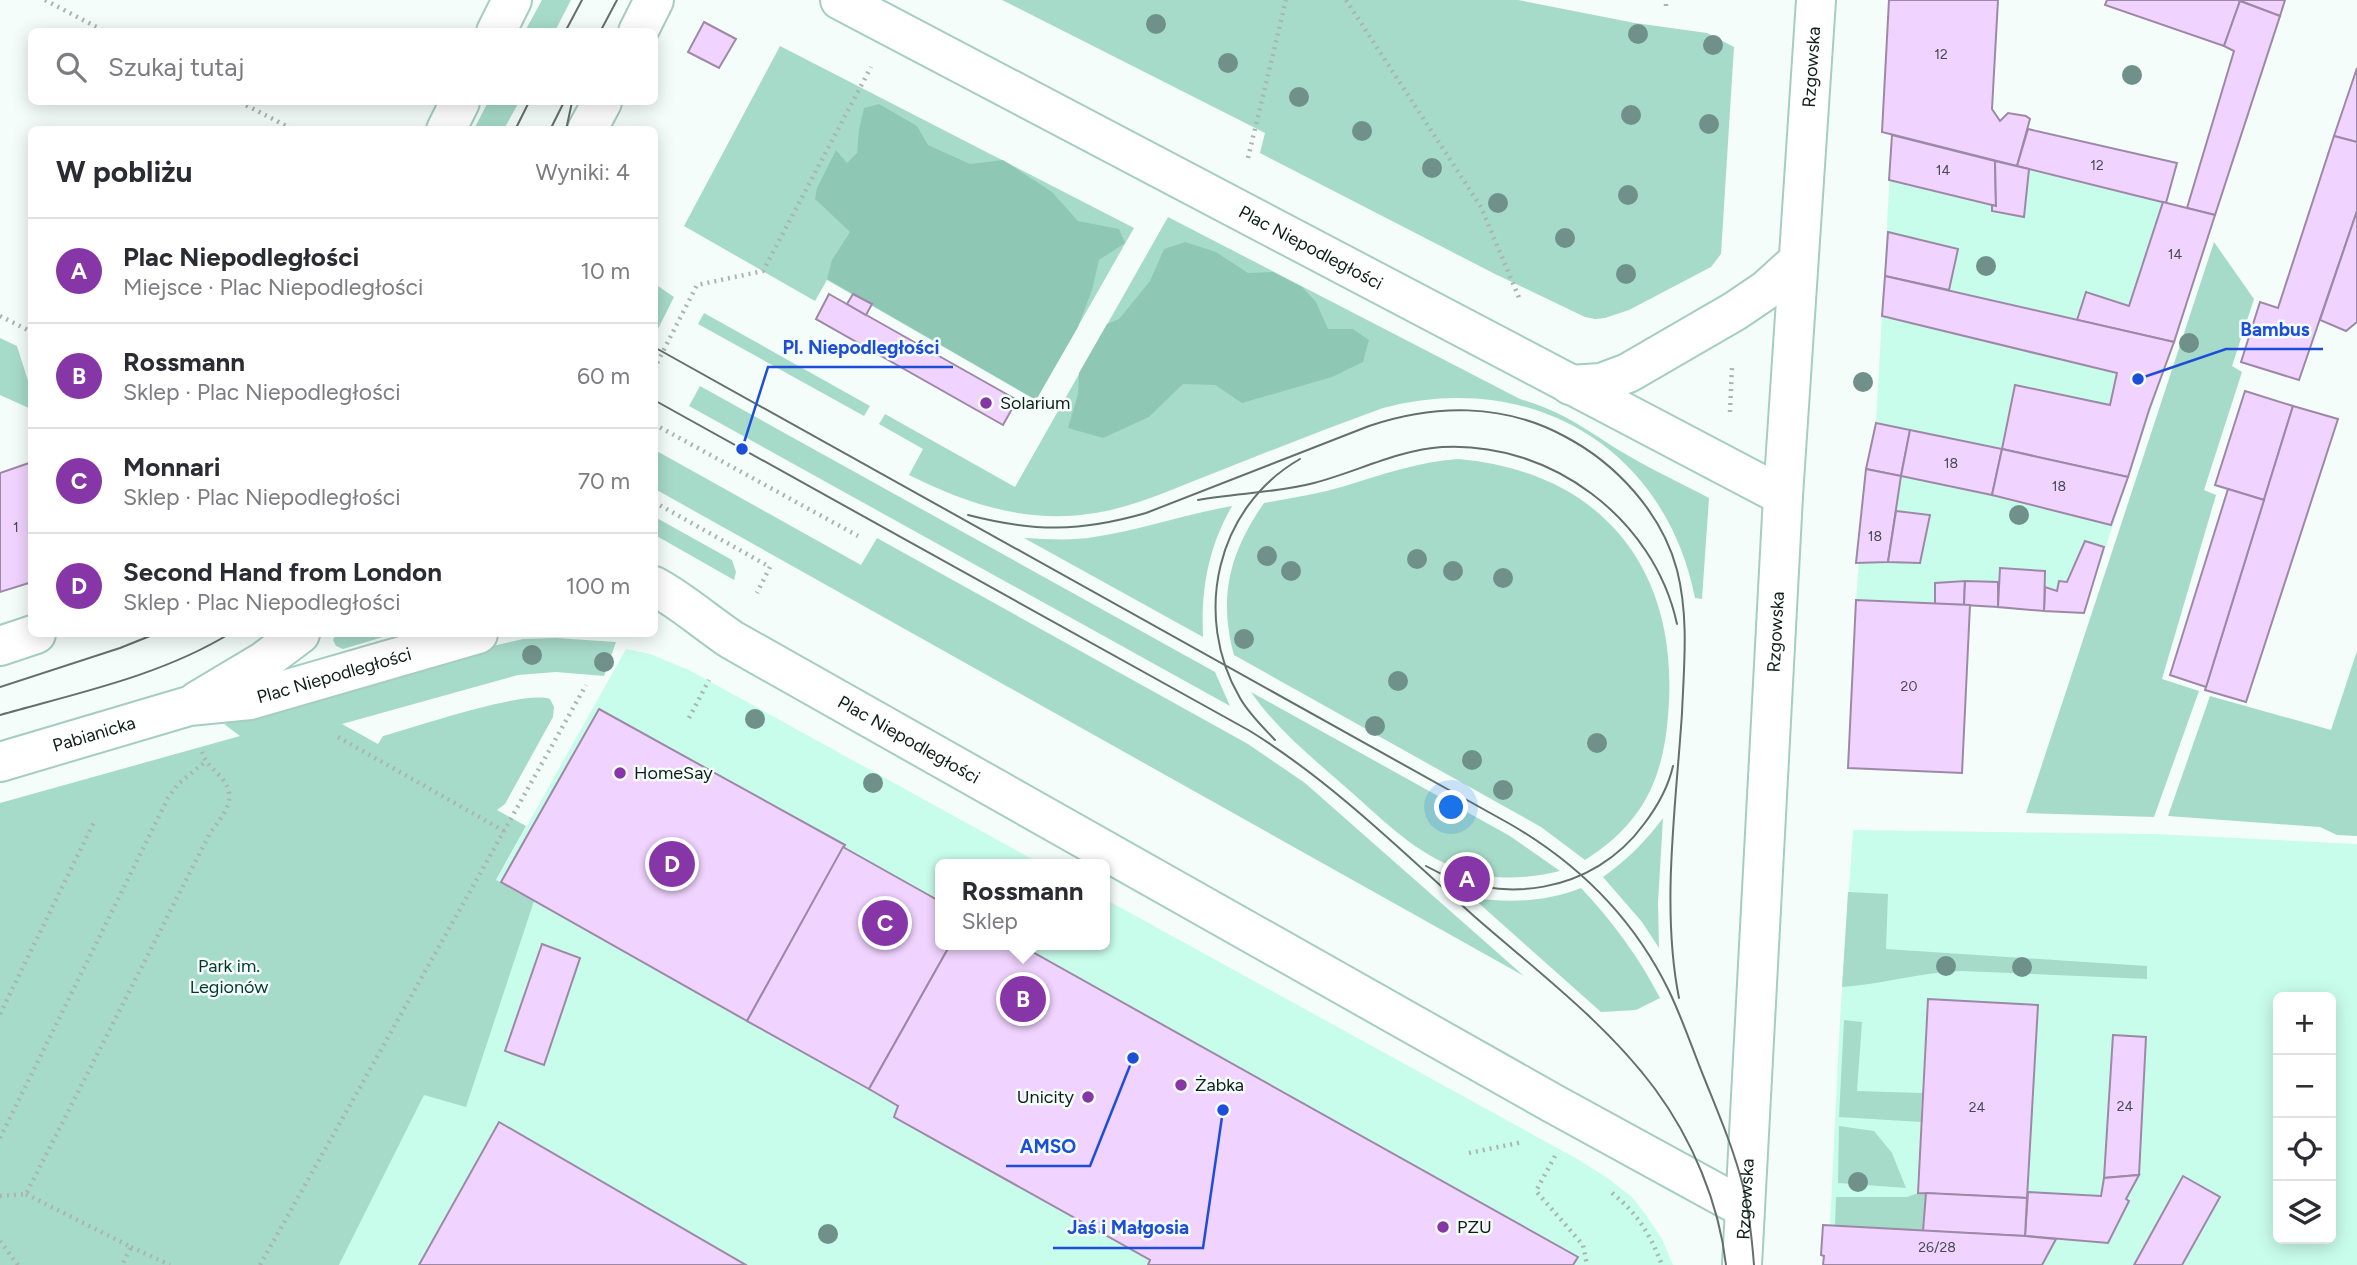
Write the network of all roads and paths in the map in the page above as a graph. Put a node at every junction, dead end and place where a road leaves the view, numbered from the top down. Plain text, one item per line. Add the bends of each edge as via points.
1 (46, 0) edge
2 (512, 0) edge
3 (654, 0) edge
4 (840, 0) edge
5 (1286, 0) edge
6 (1346, 0) edge
7 (1816, 0) edge
8 (98, 28) edge
9 (498, 28) edge
10 (640, 28) edge
11 (907, 36) junction
12 (246, 105) edge
13 (458, 105) edge
14 (600, 105) edge
15 (286, 126) edge
16 (448, 126) edge
17 (589, 126) edge
18 (1248, 158) dead end
19 (1798, 261) junction
20 (1520, 300) dead end
21 (0, 316) edge
22 (28, 330) edge
23 (658, 361) edge
24 (1732, 364) dead end
25 (1570, 385) junction
26 (1730, 412) dead end
27 (658, 426) edge
28 (1783, 495) junction
29 (658, 504) edge
30 (858, 536) dead end
31 (658, 588) edge
32 (757, 593) dead end
33 (658, 617) edge
34 (28, 637) edge
35 (296, 637) edge
36 (468, 637) edge
37 (732, 640) junction
38 (0, 646) edge
39 (712, 677) dead end
40 (586, 685) dead end
41 (189, 706) junction
42 (689, 718) dead end
43 (338, 737) dead end
44 (200, 742) dead end
45 (0, 762) edge
46 (205, 762) junction
47 (94, 821) dead end
48 (504, 831) junction
49 (0, 1014) edge
50 (0, 1138) edge
51 (1526, 1141) dead end
52 (1545, 1152) dead end
53 (1469, 1153) dead end
54 (1554, 1158) junction
55 (1564, 1163) dead end
56 (1605, 1187) dead end
57 (26, 1194) junction
58 (0, 1196) edge
59 (1744, 1208) junction
60 (0, 1241) edge
61 (131, 1247) junction
62 (18, 1265) edge
63 (122, 1265) edge
64 (170, 1265) edge
65 (260, 1265) edge
66 (1587, 1265) edge
67 (1662, 1265) edge
68 (1742, 1265) edge

1 - 8 path
2 - 9 street
3 - 10 street
4 - 11 street, Plac Niepodległości
5 - 18 path
6 - 20 path via 1481,206
7 - 19 street, Rzgowska
11 - 23 path via 869,70 763,271 698,285
11 - 25 street, Plac Niepodległości
12 - 15 path
13 - 16 street
14 - 17 street
19 - 25 street via 1735,311 1628,373 1601,383
19 - 28 street, Rzgowska
21 - 22 path
24 - 26 path
25 - 28 street, Plac Niepodległości
27 - 30 path
28 - 59 street, Rzgowska
29 - 32 path via 770,567
31 - 37 street, Plac Niepodległości
33 - 37 street, Plac Niepodległości
34 - 38 street
35 - 41 street
36 - 41 street, Plac Niepodległości via 250,700
37 - 59 street, Plac Niepodległości
39 - 42 path
40 - 48 path
41 - 45 street, Pabianicka
43 - 48 path
44 - 46 path
46 - 50 path via 169,797
46 - 57 path via 227,783 230,797 226,810 209,835
47 - 49 path
48 - 65 path
51 - 53 path
52 - 54 path
54 - 55 path
54 - 66 path via 1536,1191 1583,1245
56 - 67 path via 1637,1216
57 - 58 path
57 - 61 path
59 - 68 street, Rzgowska
60 - 62 path
61 - 63 path
61 - 64 path

